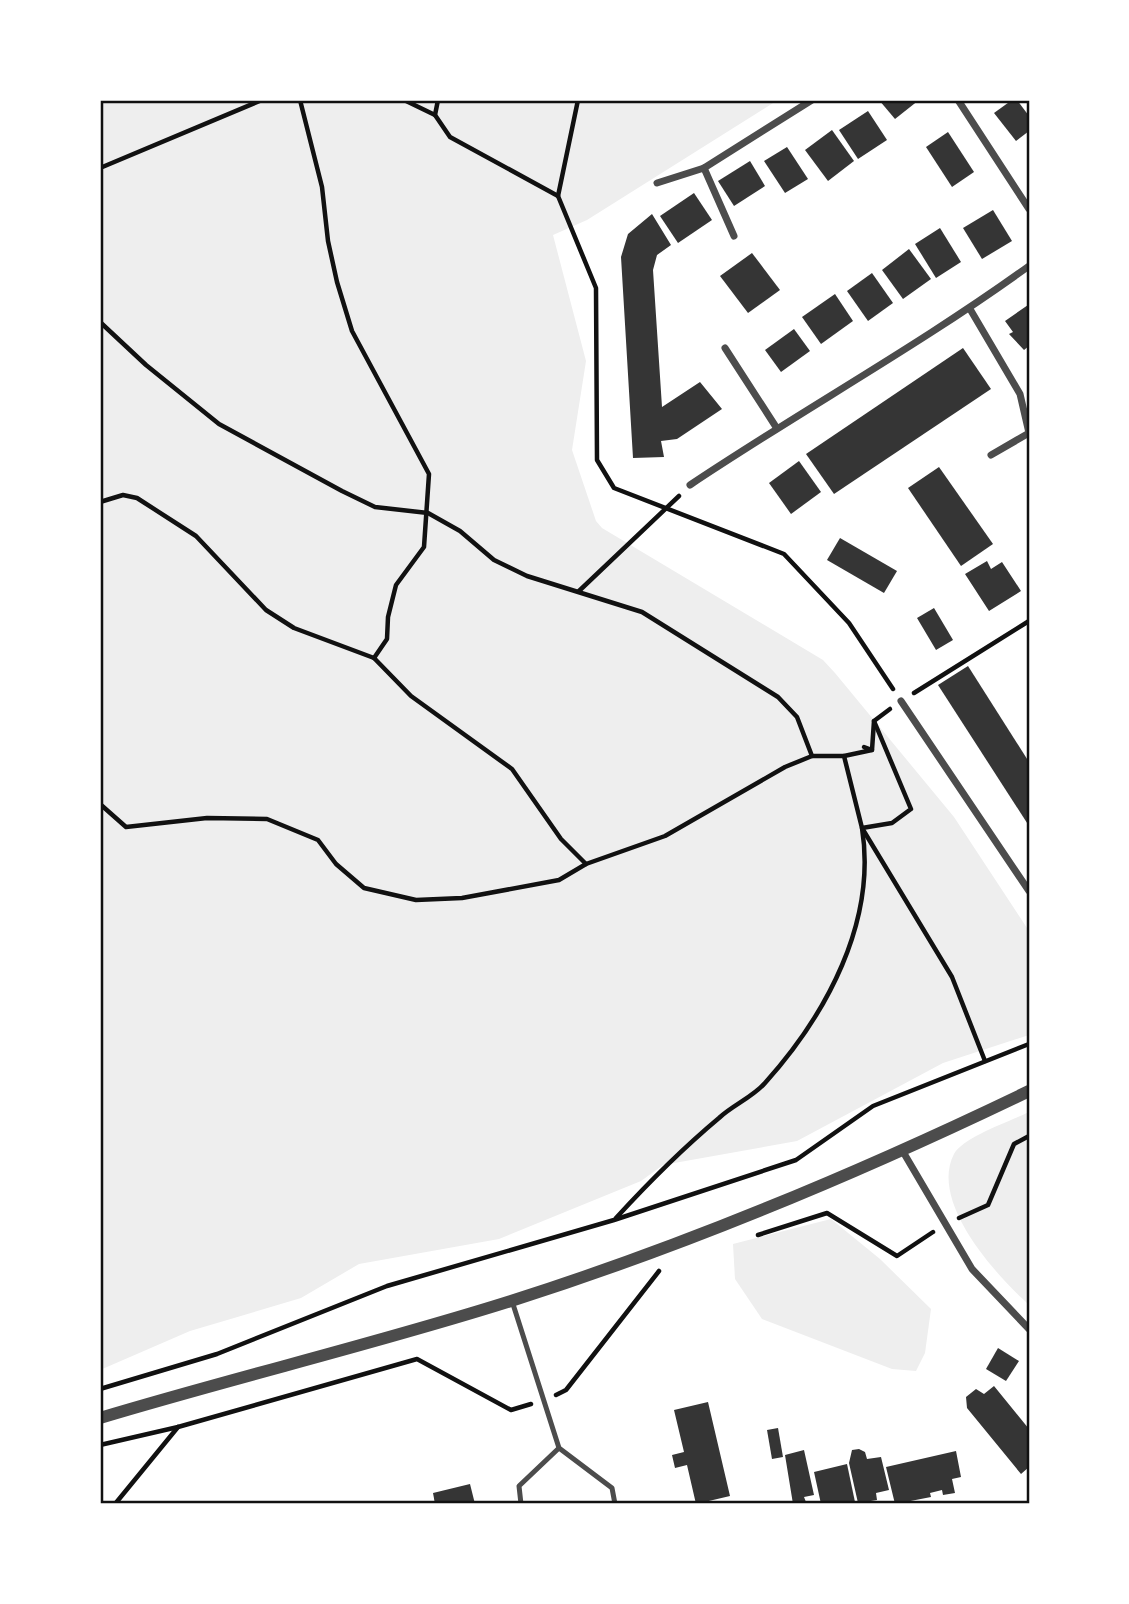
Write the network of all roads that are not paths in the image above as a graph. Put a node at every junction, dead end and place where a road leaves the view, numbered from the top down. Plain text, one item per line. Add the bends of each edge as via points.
1 (811, 100) edge
2 (958, 100) edge
3 (704, 168) junction
4 (657, 183) dead end
5 (1029, 209) edge
6 (734, 236) dead end
7 (1029, 266) edge
8 (970, 309) junction
9 (725, 348) dead end
10 (776, 427) junction
11 (1029, 433) edge
12 (991, 456) dead end
13 (690, 485) road end
14 (901, 701) road end
15 (1029, 891) edge
16 (1029, 1091) edge
17 (902, 1150) junction
18 (512, 1301) junction
19 (1029, 1329) edge
20 (100, 1419) edge
21 (559, 1448) junction
22 (521, 1504) edge
23 (615, 1504) edge

1 - 3 street
2 - 5 street
3 - 4 street
3 - 6 street
7 - 8 street
8 - 10 street
8 - 11 street via 1020,394
9 - 10 street
10 - 13 street
11 - 12 street
14 - 15 street
16 - 17 street
17 - 18 street via 750,1215
17 - 19 street via 972,1269
18 - 20 street
18 - 21 lane
21 - 22 lane via 519,1486
21 - 23 lane via 612,1488

